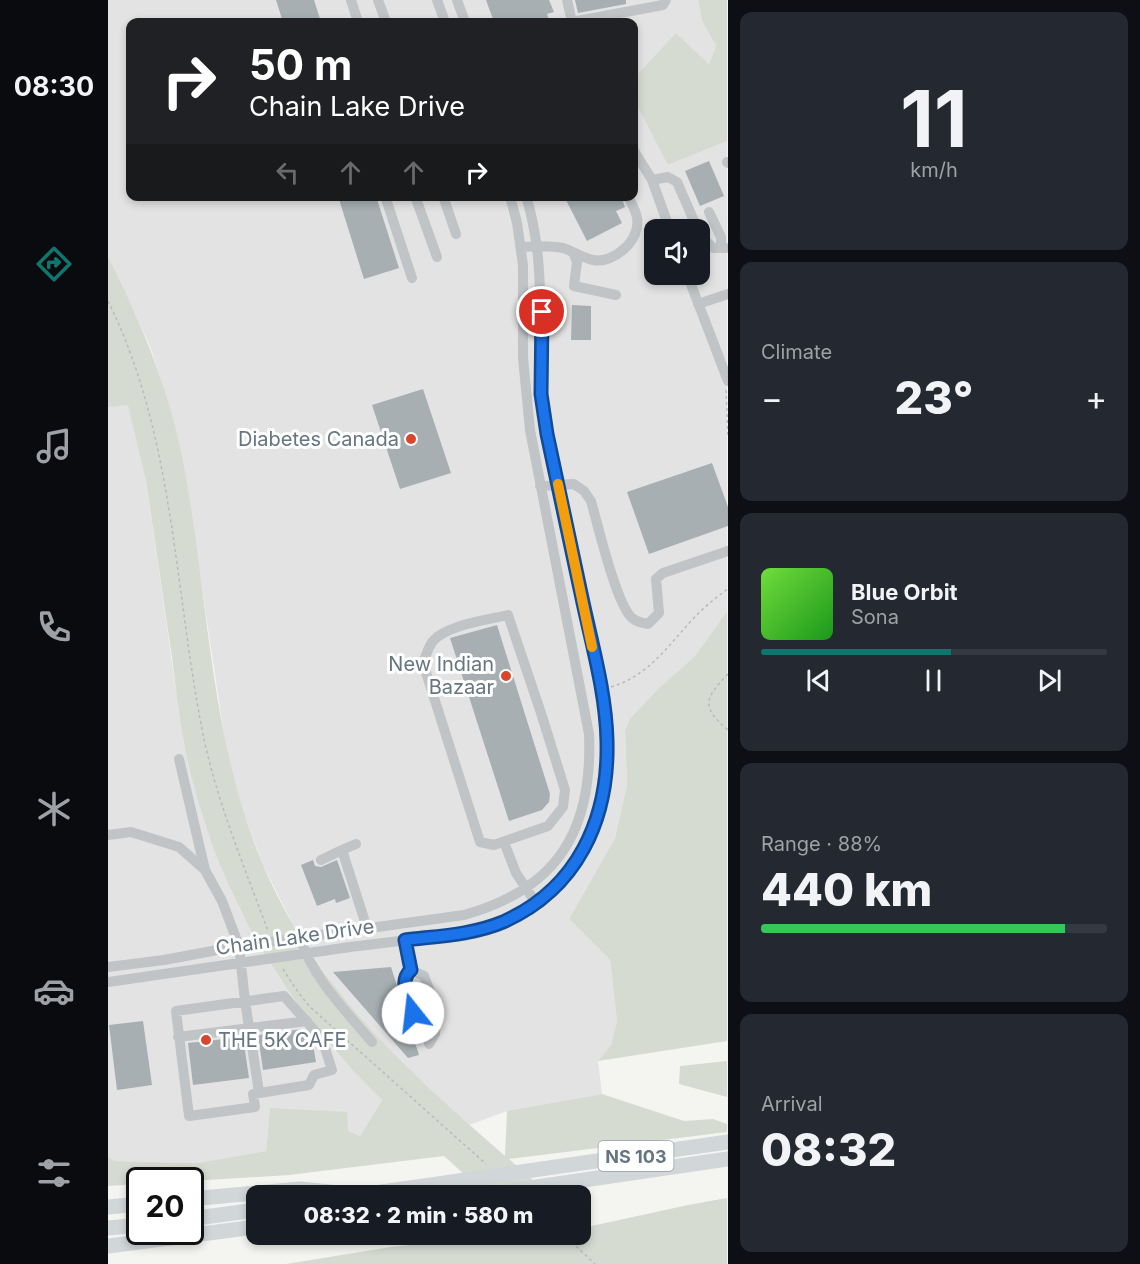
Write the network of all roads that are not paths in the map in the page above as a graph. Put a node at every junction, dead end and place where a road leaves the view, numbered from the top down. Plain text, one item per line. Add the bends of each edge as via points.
1 (351, 0) edge
2 (378, 0) edge
3 (437, 0) edge
4 (457, 0) edge
5 (567, 0) edge
6 (666, 0) edge
7 (357, 18) edge
8 (385, 18) edge
9 (444, 18) edge
10 (464, 18) edge
11 (571, 18) edge
12 (593, 18) edge
13 (638, 155) edge
14 (652, 180) junction
15 (387, 201) edge
16 (417, 201) edge
17 (445, 201) edge
18 (511, 201) edge
19 (527, 201) edge
20 (630, 201) edge
21 (709, 212) dead end
22 (666, 219) edge
23 (694, 219) edge
24 (456, 234) dead end
25 (710, 245) edge
26 (538, 246) junction
27 (521, 248) junction
28 (724, 248) edge
29 (573, 252) junction
30 (437, 257) dead end
31 (412, 278) dead end
32 (691, 285) edge
33 (616, 294) dead end
34 (728, 294) edge
35 (698, 304) junction
36 (727, 380) edge
37 (540, 486) junction
38 (559, 486) junction
39 (728, 551) edge
40 (179, 759) dead end
41 (108, 835) edge
42 (504, 842) junction
43 (356, 844) dead end
44 (342, 850) junction
45 (321, 860) dead end
46 (205, 870) junction
47 (526, 889) junction
48 (536, 903) junction
49 (368, 928) junction
50 (346, 931) junction
51 (300, 938) junction
52 (405, 940) junction
53 (239, 946) junction
54 (350, 947) junction
55 (305, 954) junction
56 (240, 963) junction
57 (108, 967) edge
58 (411, 970) junction
59 (108, 982) edge
60 (245, 1001) junction
61 (413, 1013) dead end
62 (307, 1022) junction
63 (250, 1030) junction
64 (178, 1037) junction
65 (372, 1042) dead end
66 (429, 1044) dead end
67 (259, 1092) junction
68 (728, 1142) edge
69 (728, 1159) edge
70 (429, 1185) edge
71 (545, 1185) edge
72 (246, 1194) edge
73 (204, 1198) edge
74 (126, 1205) edge
75 (108, 1207) edge
76 (246, 1211) edge
77 (204, 1217) edge
78 (126, 1226) edge
79 (108, 1228) edge
80 (246, 1228) edge
81 (111, 1246) edge

1 - 7 street
2 - 8 street
3 - 9 street
4 - 10 street
5 - 11 street
6 - 12 street via 663,5
13 - 14 street
14 - 22 street
14 - 23 street via 668,177 677,182
15 - 31 street
16 - 30 street
17 - 24 street
18 - 27 street, Chain Lake Drive
19 - 26 street, Chain Lake Drive
20 - 29 street via 638,219 631,242 608,260 593,260
21 - 28 street
25 - 28 street
26 - 27 street
26 - 29 street
26 - 38 street, Chain Lake Drive via 541,394
27 - 37 street, Chain Lake Drive via 524,382
29 - 33 street via 577,262 574,285
32 - 35 street
34 - 35 street
35 - 36 street
37 - 38 street
37 - 47 street, Chain Lake Drive via 586,712 590,757 586,800 570,840 559,859
38 - 39 street via 574,484 591,501 621,601 633,620 648,624 659,613 658,576
38 - 48 street, Chain Lake Drive via 601,689 607,741 604,793 593,830 564,879
40 - 46 street
41 - 46 street via 131,832 179,847
42 - 42 street via 480,842 423,663 434,639 454,628 508,615 565,790 563,807 548,826
42 - 47 street
43 - 44 street
44 - 45 street
44 - 49 street
46 - 53 street
47 - 48 street
47 - 49 street, Chain Lake Drive via 487,909 464,915
48 - 52 street, Chain Lake Drive via 483,929
49 - 50 street, Chain Lake Drive
50 - 51 street, Chain Lake Drive
50 - 54 street
51 - 53 street, Chain Lake Drive
51 - 55 street
52 - 54 street, Chain Lake Drive
52 - 58 street
53 - 56 street
53 - 57 street, Chain Lake Drive
54 - 55 street, Chain Lake Drive
55 - 56 street, Chain Lake Drive
55 - 65 street via 324,984
56 - 59 street, Chain Lake Drive
56 - 60 street
58 - 61 street via 404,982
58 - 66 street via 424,976 429,988 436,1022
60 - 62 street via 284,996
60 - 63 street
60 - 64 street via 176,1011
62 - 63 street
62 - 67 street via 321,1039 332,1070 314,1075 309,1084
63 - 64 street
63 - 67 street
64 - 67 street via 189,1116 255,1107 253,1094
68 - 70 highway, NS 103
69 - 71 highway, NS 103
72 - 73 highway
74 - 75 highway
76 - 77 highway
78 - 79 highway
80 - 81 highway

